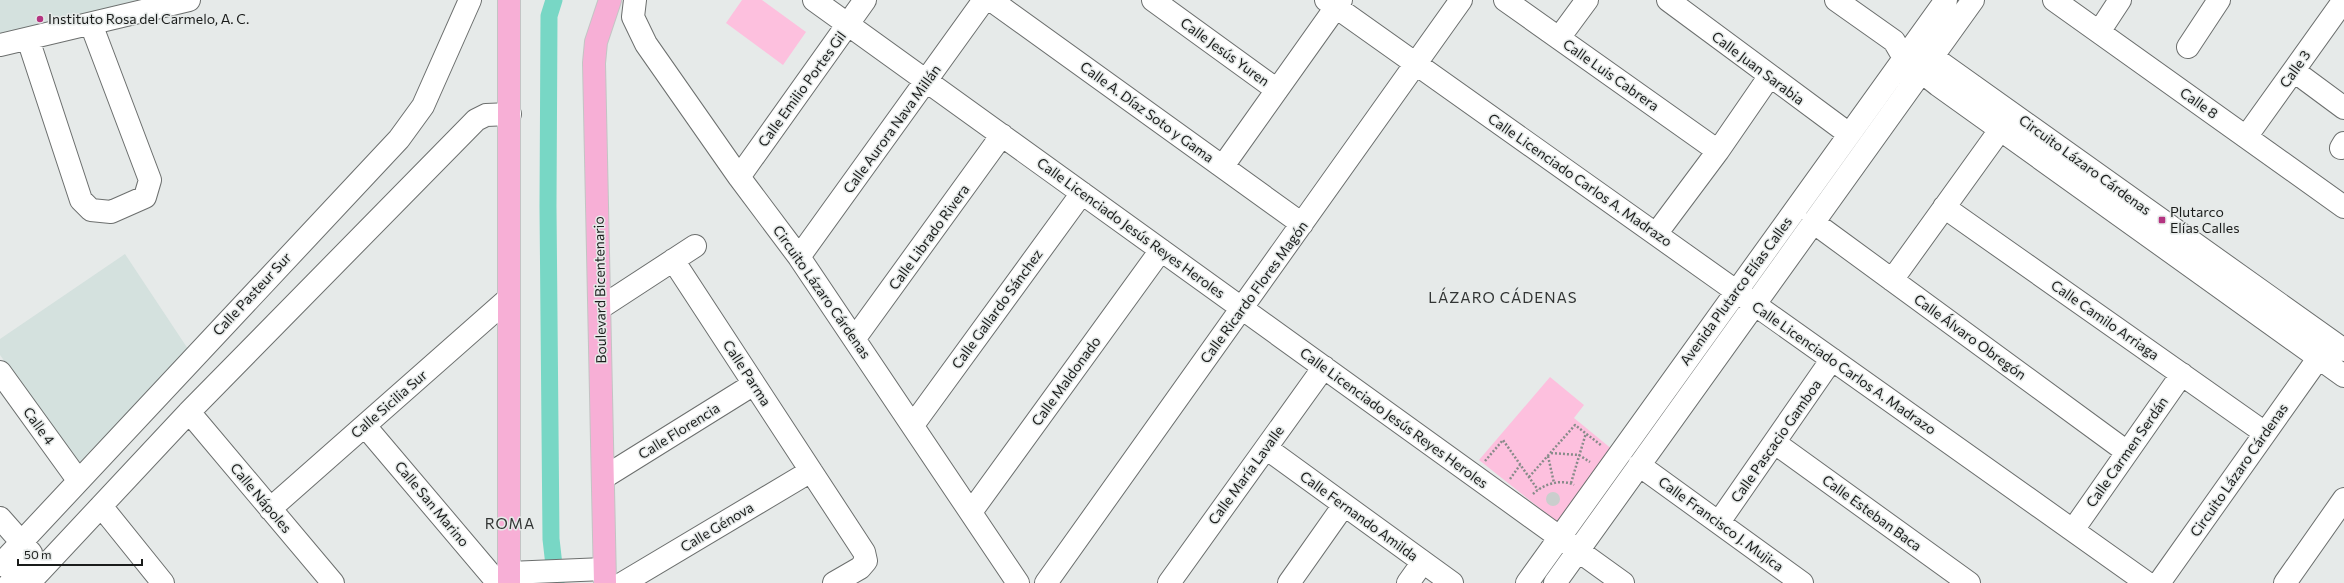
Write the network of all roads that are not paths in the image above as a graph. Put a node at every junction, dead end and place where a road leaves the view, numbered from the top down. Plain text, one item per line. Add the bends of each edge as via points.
1 (189, 0) edge
2 (470, 0) edge
3 (509, 0) edge
4 (610, 0) edge
5 (814, 0) edge
6 (865, 0) edge
7 (984, 0) edge
8 (991, 0) edge
9 (1153, 0) edge
10 (1462, 0) edge
11 (1505, 0) edge
12 (1587, 0) edge
13 (1668, 0) edge
14 (1836, 0) edge
15 (1946, 0) edge
16 (1973, 0) edge
17 (2054, 0) edge
18 (2120, 0) edge
19 (2344, 0) edge
20 (1334, 2) edge
21 (2210, 3) edge
22 (634, 8) edge
23 (91, 24) junction
24 (848, 24) junction
25 (2099, 32) junction
26 (1559, 38) junction
27 (28, 39) junction
28 (0, 45) edge
29 (2188, 47) dead end
30 (1913, 54) junction
31 (1416, 64) junction
32 (2294, 71) junction
33 (1769, 77) junction
34 (926, 80) junction
35 (1277, 90) junction
36 (2344, 108) edge
37 (510, 114) junction
38 (2000, 130) junction
39 (1849, 134) junction
40 (1002, 135) junction
41 (2246, 137) junction
42 (1718, 151) junction
43 (1223, 166) junction
44 (739, 177) junction
45 (1082, 193) junction
46 (1944, 207) junction
47 (2344, 207) edge
48 (1813, 222) junction
49 (1302, 224) junction
50 (1656, 234) junction
51 (695, 246) dead end
52 (1161, 250) junction
53 (799, 257) junction
54 (673, 260) junction
55 (1892, 280) junction
56 (1736, 291) junction
57 (508, 299) junction
58 (1754, 304) junction
59 (600, 308) junction
60 (1242, 308) junction
61 (855, 338) junction
62 (2331, 349) edge
63 (1832, 359) junction
64 (1324, 367) junction
65 (0, 372) edge
66 (2182, 374) junction
67 (2344, 376) edge
68 (754, 384) junction
69 (189, 412) junction
70 (913, 425) junction
71 (365, 426) junction
72 (2266, 433) junction
73 (1775, 443) junction
74 (1266, 448) junction
75 (2127, 452) junction
76 (1639, 465) junction
77 (811, 471) junction
78 (603, 478) junction
79 (78, 480) junction
80 (2344, 499) edge
81 (1344, 505) junction
82 (101, 506) junction
83 (270, 509) junction
84 (971, 512) junction
85 (0, 518) edge
86 (1719, 522) junction
87 (2073, 530) junction
88 (1559, 537) junction
89 (22, 540) junction
90 (1578, 551) junction
91 (2, 560) edge
92 (1423, 562) junction
93 (2302, 574) edge
94 (605, 576) edge
95 (505, 580) edge
96 (10, 583) edge
97 (29, 583) edge
98 (164, 583) edge
99 (333, 583) edge
100 (623, 583) edge
101 (834, 583) edge
102 (1018, 583) edge
103 (1046, 583) edge
104 (1169, 583) edge
105 (1290, 583) edge
106 (1408, 583) edge
107 (1452, 583) edge
108 (1527, 583) edge
109 (1555, 583) edge
110 (1623, 583) edge
111 (1802, 583) edge
112 (1969, 583) edge
113 (2147, 583) edge
114 (2159, 583) edge
115 (2284, 583) edge

1 - 23 street
2 - 79 street, Calle Pasteur Sur via 423,106 399,139
3 - 37 main road
4 - 59 main road, Boulevard Bicentenario via 596,42 594,63
5 - 24 street, Calle Licenciado Jesús Reyes Heroles
6 - 24 street, Calle Emilio Portes Gil
7 - 34 street, Calle Aurora Nava Millán
8 - 43 street, Calle A. Díaz Soto y Gama
9 - 35 street, Calle Jesús Yuren
10 - 31 street, Calle Ricardo Flores Magón
11 - 26 street, Calle Luis Cabrera
12 - 26 street
13 - 33 street, Calle Juan Sarabia
14 - 30 street, Circuito Lázaro Cárdenas
15 - 30 street, Avenida Plutarco Elías Calles
16 - 30 street, Avenida Plutarco Elías Calles
17 - 25 street, Calle 8
18 - 25 street
19 - 32 street, Calle 3
20 - 31 street, Calle Licenciado Carlos A. Madrazo
20 - 35 street
21 - 29 street
22 - 44 street, Circuito Lázaro Cárdenas via 646,44
23 - 27 street
23 - 27 street via 150,180 145,197 111,212 91,210 82,200
24 - 34 street, Calle Licenciado Jesús Reyes Heroles
24 - 44 street, Calle Emilio Portes Gil
25 - 41 street, Calle 8
26 - 42 street, Calle Luis Cabrera
27 - 28 street
30 - 38 street, Circuito Lázaro Cárdenas
30 - 39 street, Avenida Plutarco Elías Calles
30 - 48 street, Avenida Plutarco Elías Calles
30 - 62 street, Circuito Lázaro Cárdenas
31 - 49 street, Calle Ricardo Flores Magón
31 - 50 street, Calle Licenciado Carlos A. Madrazo
32 - 36 street
32 - 41 street, Calle 3
33 - 39 street, Calle Juan Sarabia
33 - 42 street
34 - 40 street, Calle Licenciado Jesús Reyes Heroles
34 - 53 street, Calle Aurora Nava Millán
35 - 43 street
37 - 57 main road
37 - 69 street via 486,115 476,120
38 - 46 street
38 - 62 street, Circuito Lázaro Cárdenas
39 - 56 street, Avenida Plutarco Elías Calles
40 - 45 street, Calle Licenciado Jesús Reyes Heroles
40 - 61 street, Calle Librado Rivera
41 - 47 street, Calle 8
42 - 50 street
43 - 49 street, Calle A. Díaz Soto y Gama
44 - 53 street, Circuito Lázaro Cárdenas
45 - 52 street, Calle Licenciado Jesús Reyes Heroles
45 - 70 street, Calle Gallardo Sánchez
46 - 55 street
46 - 66 street, Calle Camilo Arriaga
48 - 55 street, Calle Álvaro Obregón
48 - 58 street, Avenida Plutarco Elías Calles
49 - 60 street, Calle Ricardo Flores Magón
50 - 56 street, Calle Licenciado Carlos A. Madrazo
51 - 54 street
52 - 60 street, Calle Licenciado Jesús Reyes Heroles
52 - 84 street, Calle Maldonado
53 - 61 street, Circuito Lázaro Cárdenas
54 - 59 street
54 - 68 street, Calle Parma
55 - 75 street, Calle Álvaro Obregón
56 - 58 street, Calle Licenciado Carlos A. Madrazo
56 - 88 street, Avenida Plutarco Elías Calles
57 - 71 street, Calle Sicilia Sur
57 - 95 main road
58 - 63 street, Calle Licenciado Carlos A. Madrazo
58 - 76 street, Avenida Plutarco Elías Calles
59 - 78 main road, Boulevard Bicentenario
60 - 64 street, Calle Licenciado Jesús Reyes Heroles
60 - 103 street, Calle Ricardo Flores Magón
61 - 70 street, Circuito Lázaro Cárdenas
62 - 67 street, Circuito Lázaro Cárdenas
62 - 72 street, Circuito Lázaro Cárdenas
63 - 73 street, Calle Pascacio Gamboa
63 - 87 street, Calle Licenciado Carlos A. Madrazo
64 - 74 street, Calle María Lavalle
64 - 88 street, Calle Licenciado Jesús Reyes Heroles
65 - 79 street, Calle 4
66 - 72 street, Calle Camilo Arriaga
66 - 75 street, Calle Carmen Serdán
68 - 77 street, Calle Parma
68 - 78 street, Calle Florencia
69 - 82 street
69 - 83 street, Calle Nápoles
70 - 84 street, Circuito Lázaro Cárdenas
71 - 83 street, Calle Sicilia Sur
71 - 95 street, Calle San Marino
72 - 114 street, Circuito Lázaro Cárdenas
73 - 86 street, Calle Pascacio Gamboa
73 - 112 street, Calle Esteban Baca
74 - 81 street, Calle Fernando Amilda
74 - 104 street, Calle María Lavalle
75 - 87 street, Calle Carmen Serdán
76 - 86 street, Calle Francisco J. Mujica
76 - 90 street, Avenida Plutarco Elías Calles
77 - 100 street, Calle Génova
77 - 101 street, Calle Parma via 864,552 866,561 860,568
78 - 94 main road, Boulevard Bicentenario
79 - 89 street, Calle Pasteur Sur
80 - 93 street
81 - 92 street, Calle Fernando Amilda
81 - 105 street
82 - 97 street
82 - 98 street
83 - 99 street, Calle Nápoles
84 - 102 street, Circuito Lázaro Cárdenas
85 - 89 street
86 - 111 street, Calle Francisco J. Mujica
87 - 113 street, Calle Licenciado Carlos A. Madrazo
88 - 90 street, Calle Licenciado Jesús Reyes Heroles
88 - 108 street, Avenida Plutarco Elías Calles
89 - 91 street, Calle Pasteur Sur
89 - 96 street via 31,553 27,567
90 - 109 street, Avenida Plutarco Elías Calles
90 - 110 street, Calle Licenciado Jesús Reyes Heroles
92 - 106 street
92 - 107 street, Calle Fernando Amilda
93 - 115 street
94 - 95 street

